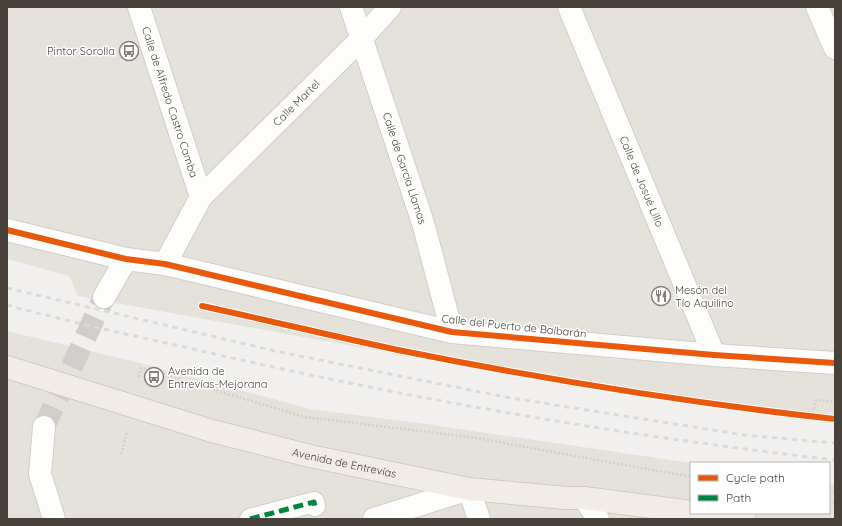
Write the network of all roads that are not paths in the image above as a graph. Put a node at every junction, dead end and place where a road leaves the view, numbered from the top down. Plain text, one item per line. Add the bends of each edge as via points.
1 (139, 7) edge
2 (351, 7) edge
3 (390, 7) edge
4 (569, 7) edge
5 (817, 7) edge
6 (362, 38) junction
7 (835, 48) edge
8 (201, 197) junction
9 (7, 230) edge
10 (126, 259) junction
11 (165, 264) junction
12 (104, 297) tunnel mouth
13 (452, 332) junction
14 (714, 355) junction
15 (835, 363) edge
16 (7, 367) edge
17 (44, 427) tunnel mouth
18 (469, 489) junction
19 (584, 498) junction
20 (315, 506) dead end
21 (690, 512) edge
22 (708, 514) edge
23 (54, 519) edge
24 (250, 519) edge
25 (374, 519) edge
26 (479, 519) edge
27 (598, 519) edge
28 (745, 519) edge

1 - 8 street, Calle de Alfredo Castro Camba
2 - 6 street, Calle de García Llamas
3 - 6 street, Calle Martel
4 - 14 street, Calle de Josué Lillo
5 - 7 street
6 - 8 street, Calle Martel
6 - 13 street, Calle de García Llamas via 423,222
8 - 11 street, Calle Martel
9 - 10 street, Calle del Puerto de Balbarán
10 - 11 street, Calle del Puerto de Balbarán
10 - 12 street
11 - 13 street, Calle del Puerto de Balbarán
13 - 14 street, Calle del Puerto de Balbarán
14 - 15 street, Calle del Puerto de Balbarán
16 - 18 main road, Avenida de Entrevías via 212,431 310,456
17 - 23 street via 40,474
18 - 19 main road, Avenida de Entrevías
18 - 25 street
18 - 26 street
19 - 21 main road, Avenida de Entrevías
19 - 27 street
20 - 24 street via 314,502
22 - 28 main road

